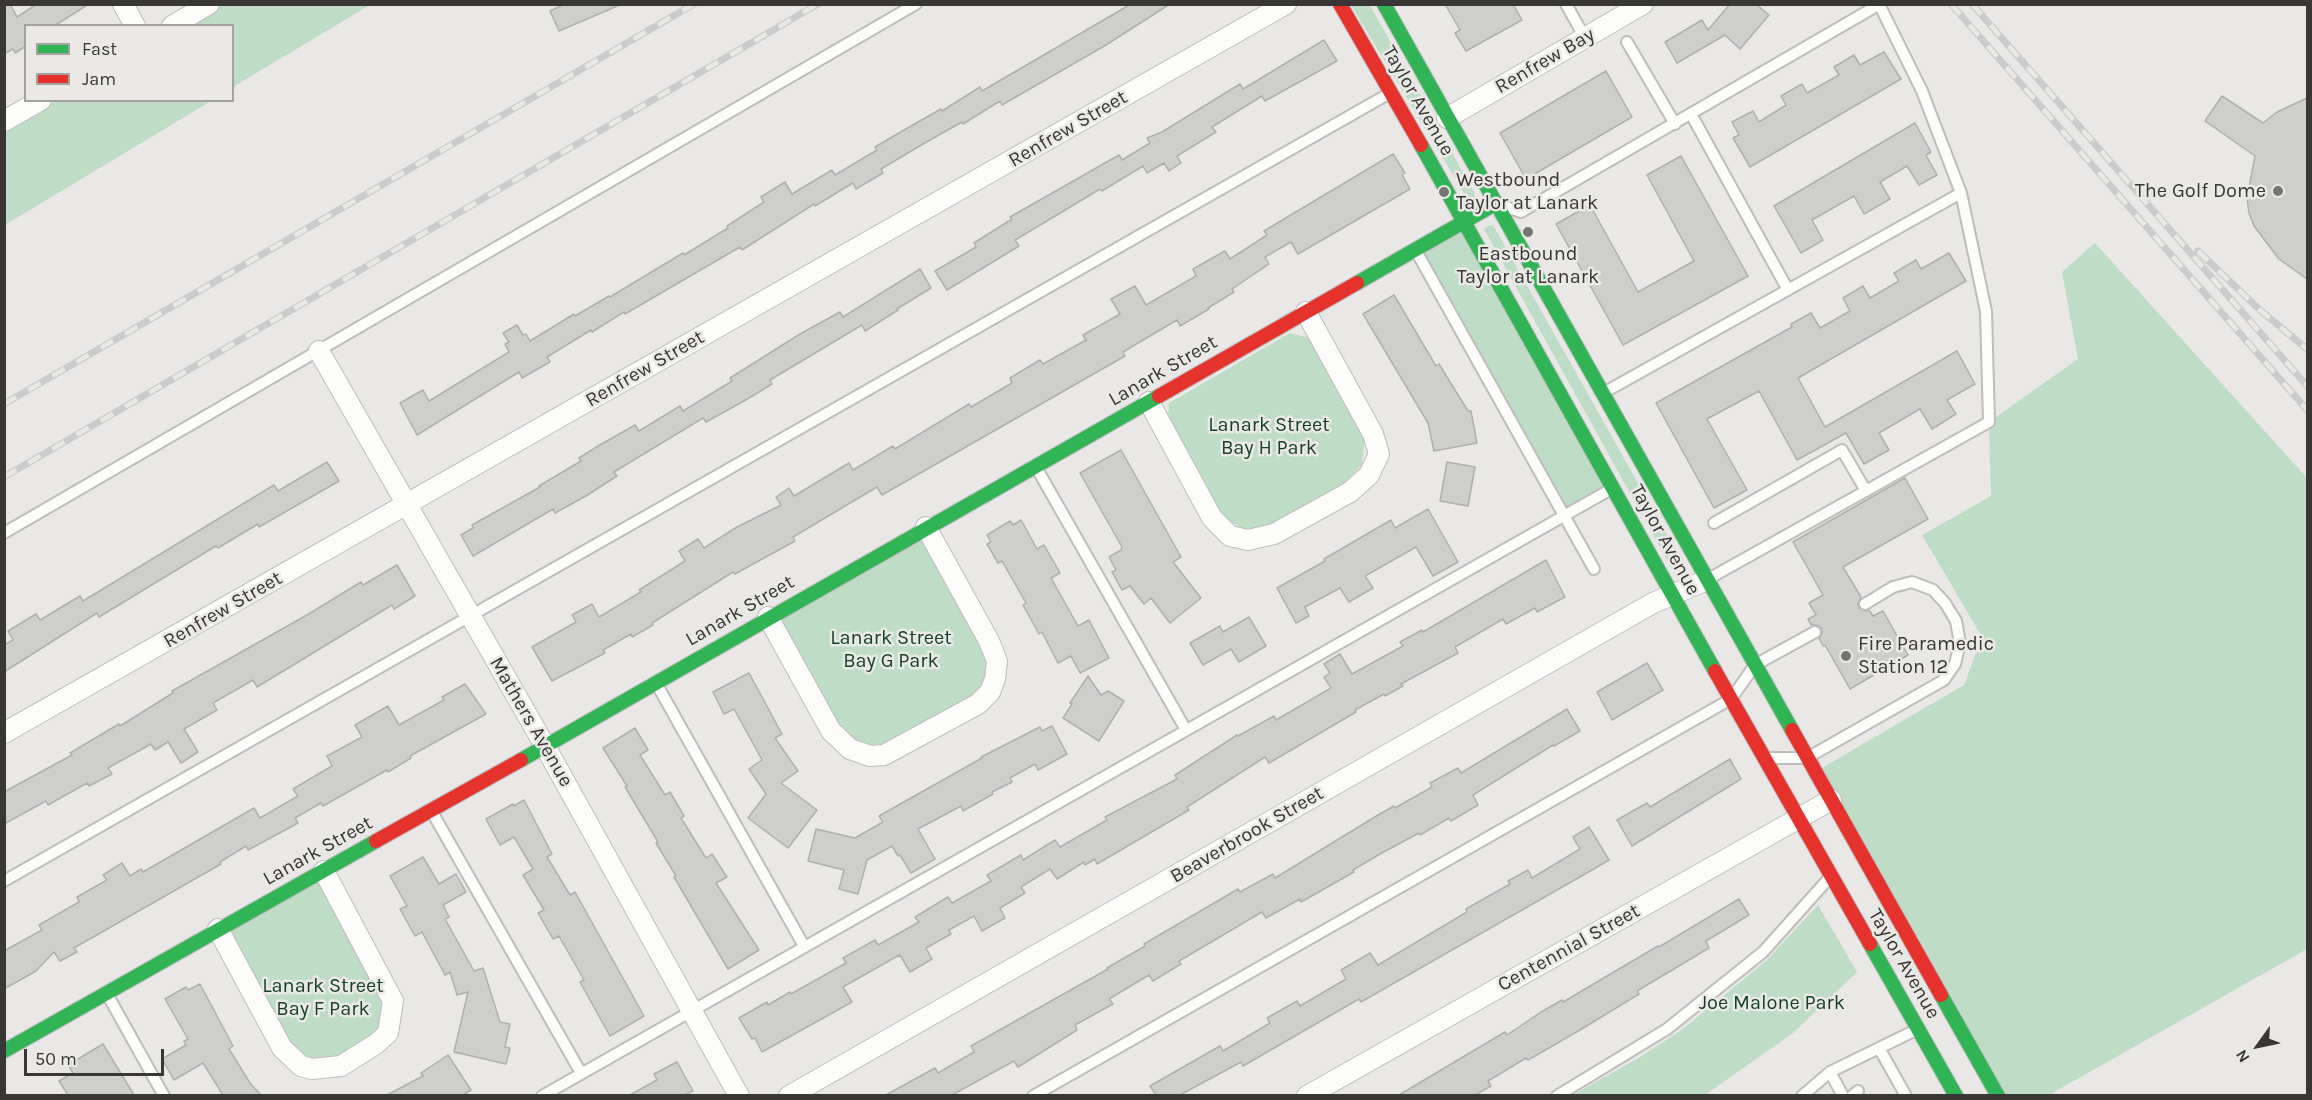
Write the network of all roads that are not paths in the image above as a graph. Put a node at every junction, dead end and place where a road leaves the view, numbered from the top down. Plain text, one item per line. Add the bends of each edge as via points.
1 (123, 4) edge
2 (208, 4) edge
3 (916, 4) edge
4 (1286, 4) edge
5 (1340, 4) edge
6 (1383, 4) edge
7 (1566, 4) edge
8 (1643, 4) edge
9 (1880, 5) edge
10 (134, 24) edge
11 (175, 24) edge
12 (1585, 38) junction
13 (1627, 42) dead end
14 (1391, 93) junction
15 (37, 102) edge
16 (1691, 114) junction
17 (1447, 118) junction
18 (4, 121) edge
19 (1675, 124) junction
20 (1961, 193) junction
21 (1495, 204) junction
22 (1464, 223) junction
23 (1416, 250) junction
24 (1788, 290) junction
25 (1306, 312) junction
26 (319, 351) junction
27 (1602, 394) junction
28 (1149, 402) junction
29 (1035, 465) junction
30 (1613, 488) junction
31 (1866, 491) junction
32 (406, 506) junction
33 (1564, 515) junction
34 (1714, 523) dead end
35 (926, 527) junction
36 (4, 533) edge
37 (1594, 569) dead end
38 (1707, 580) junction
39 (1673, 594) junction
40 (1865, 604) dead end
41 (470, 617) junction
42 (768, 617) junction
43 (1815, 632) dead end
44 (1755, 665) junction
45 (656, 682) junction
46 (1731, 699) junction
47 (1186, 730) junction
48 (4, 734) edge
49 (545, 746) junction
50 (1764, 758) junction
51 (1807, 758) junction
52 (1831, 800) junction
53 (431, 809) junction
54 (1798, 818) junction
55 (324, 871) junction
56 (1831, 875) junction
57 (4, 881) edge
58 (218, 929) junction
59 (804, 946) junction
60 (106, 993) junction
61 (692, 1010) junction
62 (1918, 1029) junction
63 (1879, 1048) junction
64 (4, 1051) edge
65 (1830, 1072) junction
66 (581, 1073) junction
67 (1903, 1094) edge
68 (164, 1095) edge
69 (542, 1095) edge
70 (739, 1095) edge
71 (789, 1095) edge
72 (1033, 1095) edge
73 (1308, 1095) edge
74 (1557, 1095) edge
75 (1802, 1095) edge
76 (1843, 1095) edge
77 (1956, 1095) edge
78 (1998, 1095) edge

1 - 10 street
2 - 11 street
3 - 26 lane
4 - 32 street, Renfrew Street
5 - 14 main road, Taylor Avenue
6 - 17 main road, Taylor Avenue
7 - 12 lane
8 - 12 street, Renfrew Bay
9 - 16 lane
9 - 20 lane via 1922,91
12 - 17 street, Renfrew Bay
13 - 19 lane
14 - 22 main road, Taylor Avenue
14 - 41 lane
15 - 18 street
16 - 19 lane
16 - 24 lane
17 - 21 main road, Taylor Avenue
19 - 21 lane via 1521,212
20 - 24 lane
20 - 31 lane via 1986,311 1989,422
21 - 22 main road, Lanark Street
21 - 27 main road, Taylor Avenue
22 - 23 main road, Lanark Street
22 - 30 main road, Taylor Avenue
23 - 25 main road, Lanark Street
23 - 33 lane
24 - 27 lane
25 - 28 main road, Lanark Street
25 - 28 street via 1373,434 1379,454 1369,475 1350,492 1274,534 1248,540 1230,536 1212,518
26 - 32 street, Mathers Avenue
26 - 36 lane
27 - 38 main road, Taylor Avenue
28 - 29 main road, Lanark Street
29 - 35 main road, Lanark Street
29 - 47 lane
30 - 33 lane
30 - 39 main road, Taylor Avenue
31 - 34 lane via 1842,450
31 - 38 lane
32 - 41 street, Mathers Avenue
32 - 48 street, Renfrew Street
33 - 37 lane
33 - 47 lane
35 - 42 main road, Lanark Street
35 - 42 street via 997,661 990,692 978,704 884,755 860,753 831,730
38 - 39 street, Beaverbrook Street
38 - 44 main road, Taylor Avenue
39 - 46 main road, Taylor Avenue
39 - 71 street, Beaverbrook Street
40 - 51 lane via 1893,587 1912,582 1933,590 1956,621 1960,642 1955,664 1944,680
41 - 49 street, Mathers Avenue
41 - 57 lane
42 - 45 main road, Lanark Street
43 - 44 lane
44 - 46 lane
44 - 51 main road, Taylor Avenue
45 - 49 main road, Lanark Street
45 - 59 lane
46 - 50 main road, Taylor Avenue
46 - 72 lane
47 - 59 lane
49 - 53 main road, Lanark Street
49 - 61 street, Mathers Avenue
50 - 51 lane
50 - 54 main road, Taylor Avenue
51 - 52 main road, Taylor Avenue
52 - 54 street, Centennial Street
52 - 78 main road, Taylor Avenue
53 - 55 main road, Lanark Street
53 - 66 lane
54 - 56 main road, Taylor Avenue
54 - 73 street, Centennial Street
55 - 58 main road, Lanark Street
55 - 58 street via 393,1001 388,1033 340,1066 312,1069 301,1065 282,1048
56 - 62 main road, Taylor Avenue
56 - 74 lane via 1763,952 1667,1029
58 - 60 main road, Lanark Street
59 - 61 lane
60 - 64 main road, Lanark Street
60 - 68 lane
61 - 66 lane
61 - 70 street, Mathers Avenue
62 - 63 lane
62 - 77 main road, Taylor Avenue
63 - 65 lane
63 - 67 lane via 1887,1072
65 - 75 lane
65 - 76 lane
66 - 69 lane

